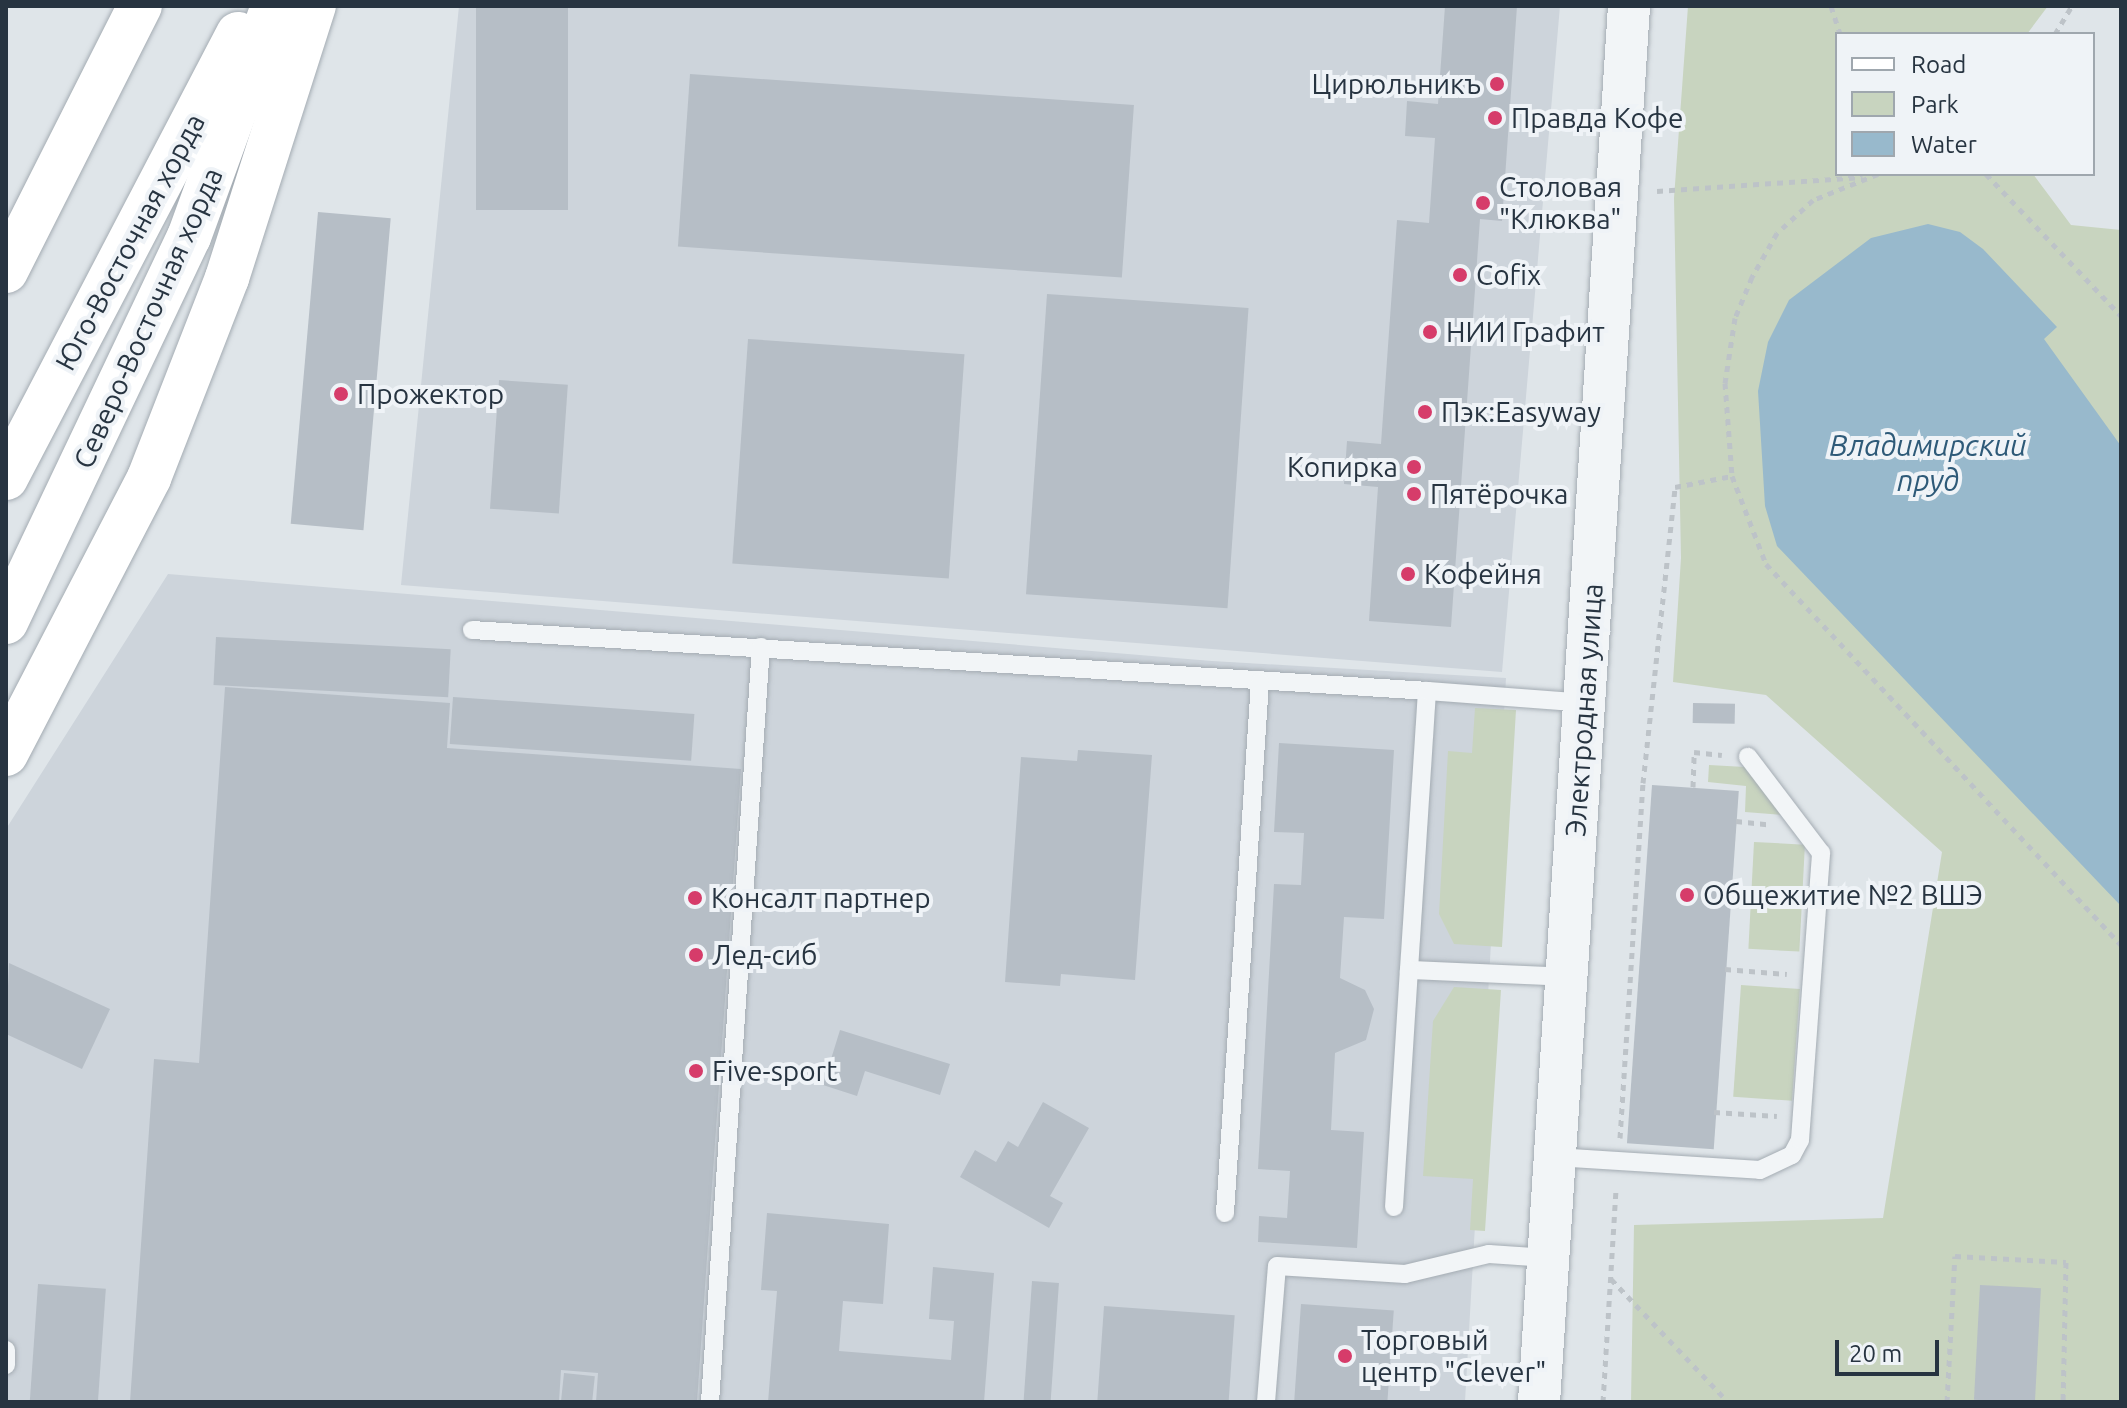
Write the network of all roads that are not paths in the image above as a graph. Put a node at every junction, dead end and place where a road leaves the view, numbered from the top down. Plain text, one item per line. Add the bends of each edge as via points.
1 (140, 6) edge
2 (253, 6) edge
3 (273, 6) edge
4 (314, 6) edge
5 (1634, 10) edge
6 (6, 271) edge
7 (6, 478) edge
8 (6, 622) edge
9 (472, 630) dead end
10 (761, 647) junction
11 (1260, 682) junction
12 (1427, 691) junction
13 (1585, 703) junction
14 (6, 754) edge
15 (1748, 757) road end
16 (1409, 970) junction
17 (1567, 977) junction
18 (1555, 1157) junction
19 (1394, 1207) dead end
20 (1225, 1213) dead end
21 (1548, 1258) junction
22 (6, 1350) edge
23 (6, 1365) edge
24 (710, 1402) edge
25 (1266, 1402) edge
26 (1539, 1402) edge

1 - 6 main road
2 - 7 main road, Юго-Восточная хорда
3 - 8 main road, Северо-Восточная хорда via 189,237
4 - 14 main road via 227,278 149,478
5 - 13 street, Электродная улица
9 - 10 lane
10 - 11 lane
10 - 24 lane
11 - 12 lane
11 - 20 lane
12 - 13 lane
12 - 16 lane
13 - 17 street, Электродная улица
15 - 18 lane via 1821,853 1805,1117 1792,1155 1760,1170
16 - 17 lane
16 - 19 lane
17 - 18 street, Электродная улица
18 - 21 street, Электродная улица
21 - 25 lane via 1489,1254 1405,1274 1277,1266
21 - 26 street, Электродная улица
22 - 23 lane

